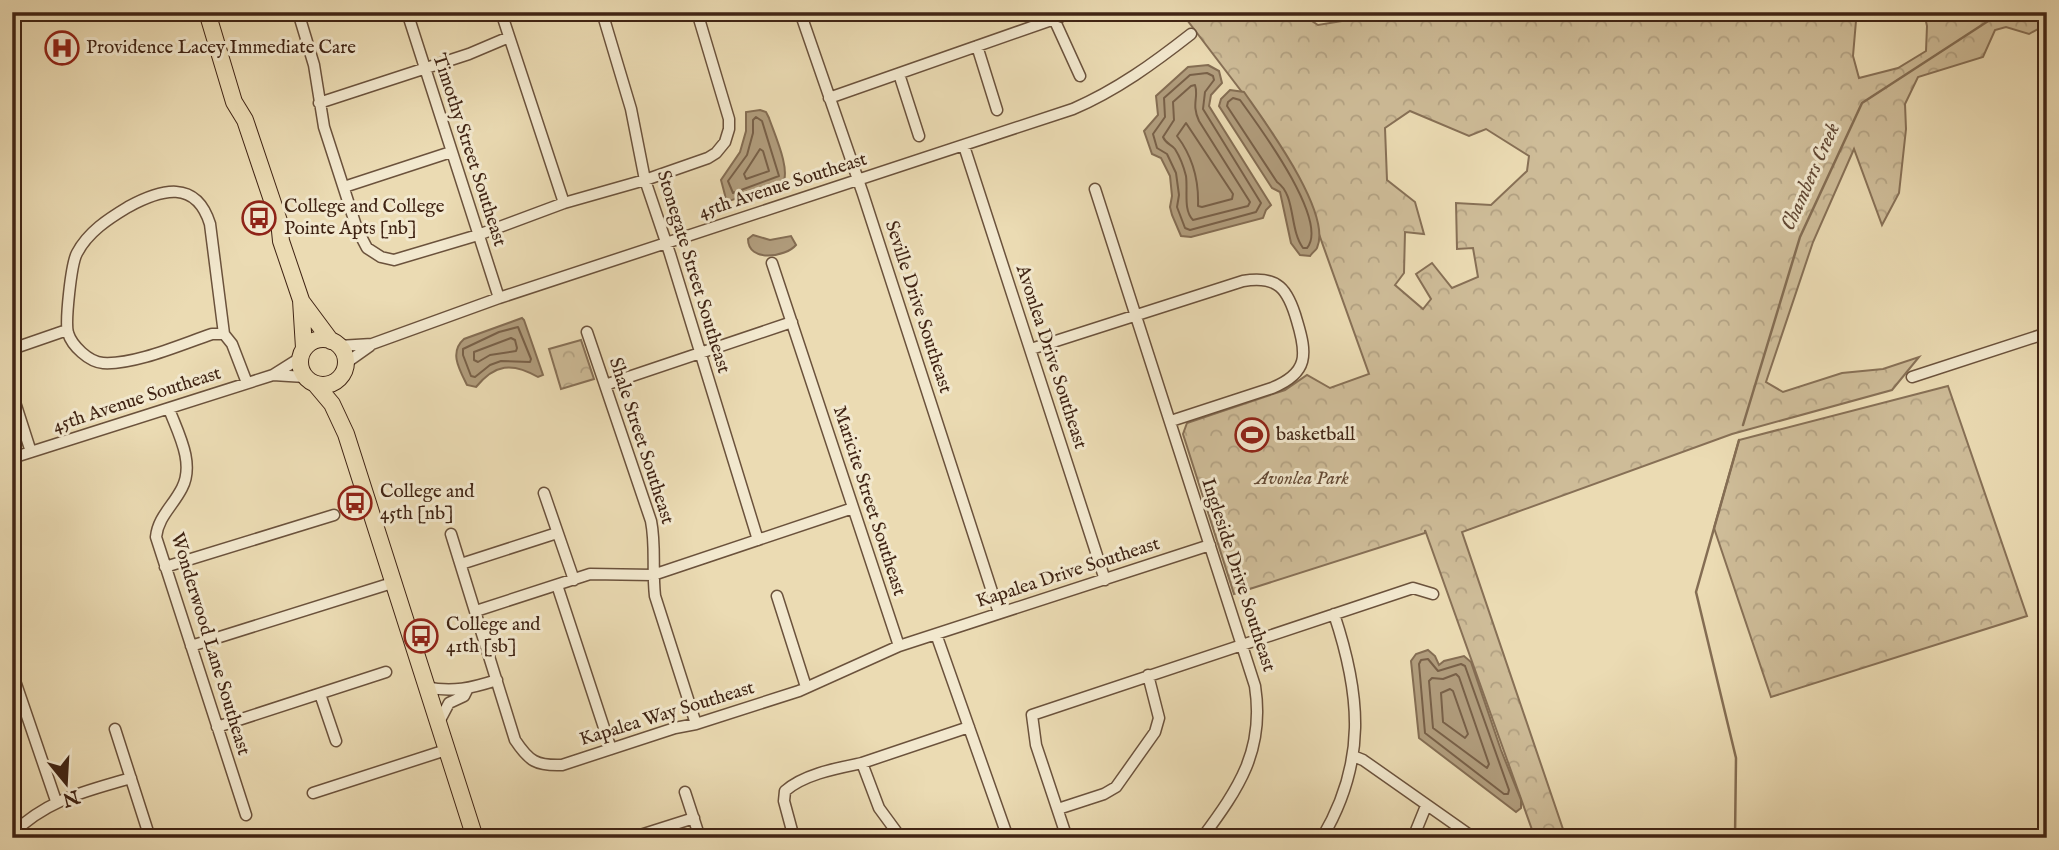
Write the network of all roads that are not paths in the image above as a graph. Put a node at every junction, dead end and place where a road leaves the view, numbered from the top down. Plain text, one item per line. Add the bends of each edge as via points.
1 (207, 12) edge
2 (298, 12) edge
3 (407, 12) edge
4 (501, 12) edge
5 (602, 12) edge
6 (697, 12) edge
7 (800, 12) edge
8 (1068, 12) edge
9 (1054, 19) junction
10 (1191, 34) dead end
11 (509, 37) junction
12 (977, 46) junction
13 (425, 68) junction
14 (899, 74) junction
15 (1080, 76) dead end
16 (829, 98) junction
17 (319, 103) junction
18 (997, 110) dead end
19 (919, 136) dead end
20 (964, 146) junction
21 (451, 152) junction
22 (645, 180) junction
23 (858, 180) junction
24 (344, 187) junction
25 (1095, 190) dead end
26 (564, 203) junction
27 (478, 235) junction
28 (667, 243) junction
29 (772, 263) dead end
30 (499, 298) junction
31 (301, 300) junction
32 (1136, 315) junction
33 (792, 322) junction
34 (67, 330) junction
35 (587, 331) dead end
36 (2047, 333) edge
37 (225, 334) junction
38 (335, 343) junction
39 (372, 344) junction
40 (12, 349) edge
41 (1031, 349) junction
42 (302, 353) junction
43 (701, 353) junction
44 (346, 363) junction
45 (273, 375) junction
46 (1912, 377) dead end
47 (339, 379) junction
48 (311, 381) junction
49 (247, 383) junction
50 (605, 385) junction
51 (12, 393) edge
52 (169, 409) junction
53 (1171, 421) junction
54 (346, 434) junction
55 (31, 452) junction
56 (12, 458) edge
57 (544, 493) dead end
58 (853, 508) junction
59 (334, 515) dead end
60 (557, 533) junction
61 (451, 534) dead end
62 (758, 540) junction
63 (1210, 545) junction
64 (461, 564) junction
65 (165, 567) junction
66 (653, 575) junction
67 (574, 580) junction
68 (1105, 580) junction
69 (392, 583) junction
70 (557, 585) junction
71 (1433, 594) dead end
72 (777, 596) dead end
73 (476, 611) junction
74 (999, 613) junction
75 (1334, 614) junction
76 (936, 634) junction
77 (1242, 643) junction
78 (191, 646) junction
79 (899, 646) junction
80 (12, 672) edge
81 (386, 672) dead end
82 (1148, 675) junction
83 (497, 680) junction
84 (426, 687) junction
85 (802, 689) junction
86 (467, 690) junction
87 (320, 694) junction
88 (438, 724) junction
89 (696, 724) junction
90 (218, 727) junction
91 (969, 727) junction
92 (115, 729) dead end
93 (336, 741) dead end
94 (611, 749) junction
95 (446, 750) junction
96 (1353, 756) junction
97 (862, 763) junction
98 (131, 778) junction
99 (313, 793) dead end
100 (685, 793) dead end
101 (56, 801) junction
102 (1426, 806) junction
103 (1058, 809) junction
104 (246, 815) dead end
105 (694, 818) junction
106 (12, 834) edge
107 (150, 838) edge
108 (475, 838) edge
109 (631, 838) edge
110 (700, 838) edge
111 (794, 838) edge
112 (901, 838) edge
113 (1008, 838) edge
114 (1067, 838) edge
115 (1202, 838) edge
116 (1322, 838) edge
117 (1413, 838) edge
118 (1474, 838) edge

1 - 31 main road via 234,102 250,133 279,221
2 - 17 street via 314,65
3 - 13 street, Timothy Street Southeast
4 - 11 street
5 - 22 street, Stonegate Street Southeast via 631,109
6 - 22 street via 729,119 728,136 708,158
7 - 16 street, Seville Drive Southeast
8 - 9 street
9 - 12 street
9 - 15 street
10 - 20 street, 45th Avenue Southeast via 1105,95
11 - 13 street
11 - 26 street
12 - 14 street
12 - 18 street
13 - 17 street
13 - 21 street, Timothy Street Southeast
14 - 16 street
14 - 19 street
16 - 23 street, Seville Drive Southeast
17 - 24 street
20 - 23 street, 45th Avenue Southeast
20 - 41 street, Avonlea Drive Southeast
21 - 24 street
21 - 27 street, Timothy Street Southeast
22 - 26 street
22 - 28 street, Stonegate Street Southeast
23 - 28 street, 45th Avenue Southeast
23 - 74 street, Seville Drive Southeast
24 - 27 street via 361,240 381,257 402,259
25 - 32 street, Ingleside Drive Southeast
26 - 27 street
27 - 30 street, Timothy Street Southeast
28 - 30 street, 45th Avenue Southeast
28 - 43 street, Stonegate Street Southeast
29 - 33 street, Maricite Street Southeast
30 - 39 street, 45th Avenue Southeast
31 - 38 main road
31 - 42 main road
32 - 41 street
32 - 53 street, Ingleside Drive Southeast
32 - 53 street via 1256,279 1279,286 1293,306 1305,354 1292,378
33 - 43 street
33 - 58 street, Maricite Street Southeast
34 - 37 street via 83,353 103,363
34 - 37 street via 76,254 88,238 104,220 147,197 178,191 195,198 206,210
34 - 40 street
35 - 50 street, Shale Street Southeast
36 - 46 street
37 - 49 street
38 - 39 street, 45th Avenue Southeast
38 - 42 main road via 315,341
38 - 44 main road
39 - 44 street, 45th Avenue Southeast
41 - 68 street, Avonlea Drive Southeast
42 - 45 street, 45th Avenue Southeast
42 - 48 main road via 300,367
43 - 50 street
43 - 62 street, Stonegate Street Southeast
44 - 47 main road
45 - 48 street, 45th Avenue Southeast
45 - 49 street, 45th Avenue Southeast
47 - 48 main road via 328,385
47 - 54 main road
48 - 54 main road via 332,404
49 - 52 street, 45th Avenue Southeast
50 - 66 street, Shale Street Southeast via 651,521
51 - 55 street
52 - 55 street, 45th Avenue Southeast
52 - 65 street, Wonderwood Lane Southeast via 188,468 182,488 157,528
53 - 63 street, Ingleside Drive Southeast
54 - 69 main road
55 - 56 street, 45th Avenue Southeast
57 - 60 street
58 - 62 street
58 - 79 street, Maricite Street Southeast
59 - 65 street
60 - 64 street
60 - 67 street
61 - 64 street
62 - 66 street
63 - 68 street, Kapalea Drive Southeast
63 - 77 street, Ingleside Drive Southeast
64 - 73 street
65 - 78 street, Wonderwood Lane Southeast
66 - 67 street via 590,574
66 - 89 street, Shale Street Southeast via 655,596
67 - 70 street
68 - 74 street, Kapalea Drive Southeast
69 - 78 street
69 - 84 main road
70 - 73 street
70 - 94 street
71 - 75 street via 1413,588
72 - 85 street
73 - 83 street
74 - 76 street, Kapalea Drive Southeast
75 - 77 street
75 - 96 street via 1354,687
76 - 79 street, Kapalea Drive Southeast
76 - 91 street
77 - 82 street
77 - 115 street, Ingleside Drive Southeast via 1257,696 1254,747 1240,783
78 - 90 street, Wonderwood Lane Southeast
79 - 85 street
80 - 101 street
81 - 87 street
82 - 103 street via 1159,718 1155,732 1116,787
82 - 103 street via 1032,715
83 - 86 street
83 - 94 street, Kapalea Way Southeast via 514,740 527,757 545,765 562,765
84 - 86 street via 445,692
84 - 88 main road
85 - 89 street, Kapalea Way Southeast
86 - 88 street via 449,703
87 - 90 street
87 - 93 street
88 - 95 main road
89 - 94 street, Kapalea Way Southeast
90 - 104 street, Wonderwood Lane Southeast
91 - 97 street
91 - 113 street
92 - 98 street
95 - 99 street
95 - 108 main road
96 - 102 street
96 - 116 street via 1339,806
97 - 111 street via 810,778 785,791
97 - 112 street via 879,808
98 - 101 street
98 - 107 street
100 - 105 street
101 - 106 street
102 - 117 street
102 - 118 street
103 - 114 street
105 - 109 street
105 - 110 street

